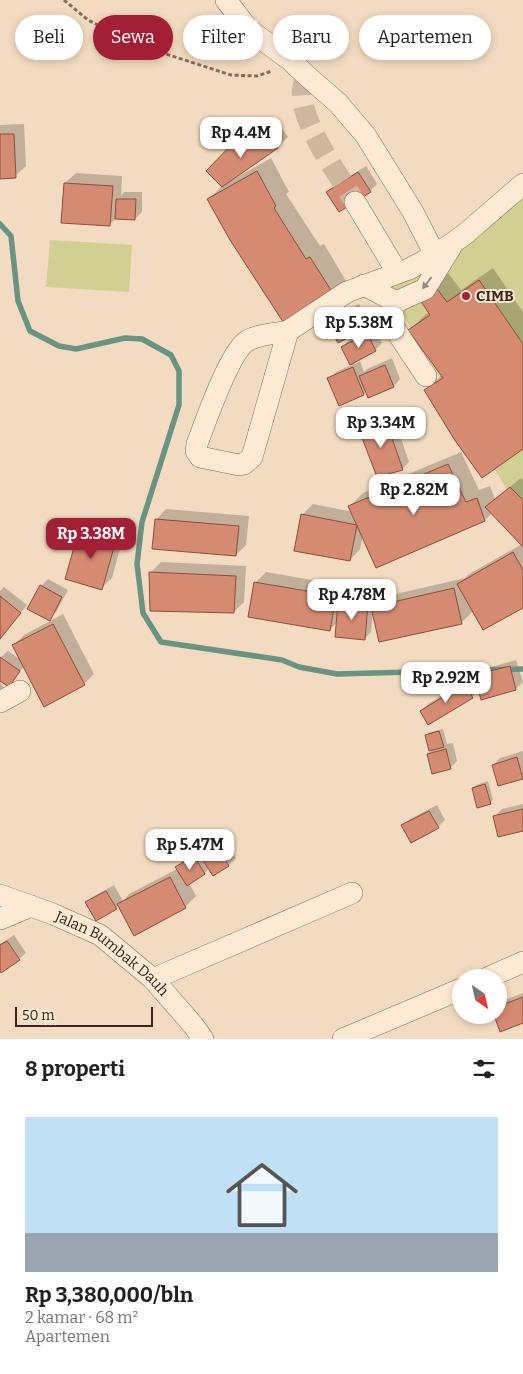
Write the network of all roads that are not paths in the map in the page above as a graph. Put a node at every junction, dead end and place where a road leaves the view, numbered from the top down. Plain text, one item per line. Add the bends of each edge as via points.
1 (226, 0) edge
2 (523, 184) edge
3 (355, 202) tunnel mouth
4 (453, 242) junction
5 (435, 255) junction
6 (397, 272) junction
7 (364, 285) junction
8 (396, 302) junction
9 (288, 331) junction
10 (426, 376) dead end
11 (20, 691) dead end
12 (0, 702) edge
13 (352, 892) dead end
14 (0, 895) edge
15 (32, 906) junction
16 (0, 919) edge
17 (523, 962) edge
18 (507, 969) edge
19 (153, 979) junction
20 (452, 993) edge
21 (203, 1039) edge
22 (344, 1039) edge

1 - 5 street via 248,29 280,51 338,103 366,136 413,212
2 - 4 street
3 - 6 street
4 - 5 street
4 -> 8 street via 425,288
5 - 6 street via 410,269
6 - 7 street
7 - 8 street
7 - 9 street via 347,292
8 - 10 street via 389,319
9 - 9 street via 252,457 239,465 200,457 196,451 197,444 235,354 245,342 256,337
11 - 12 street
13 - 19 street
14 - 15 street, Jalan Bumbak Dauh
15 - 16 street
15 - 19 street, Jalan Bumbak Dauh via 100,935
17 - 18 street
19 - 21 street, Jalan Bumbak Dauh
20 - 22 street

